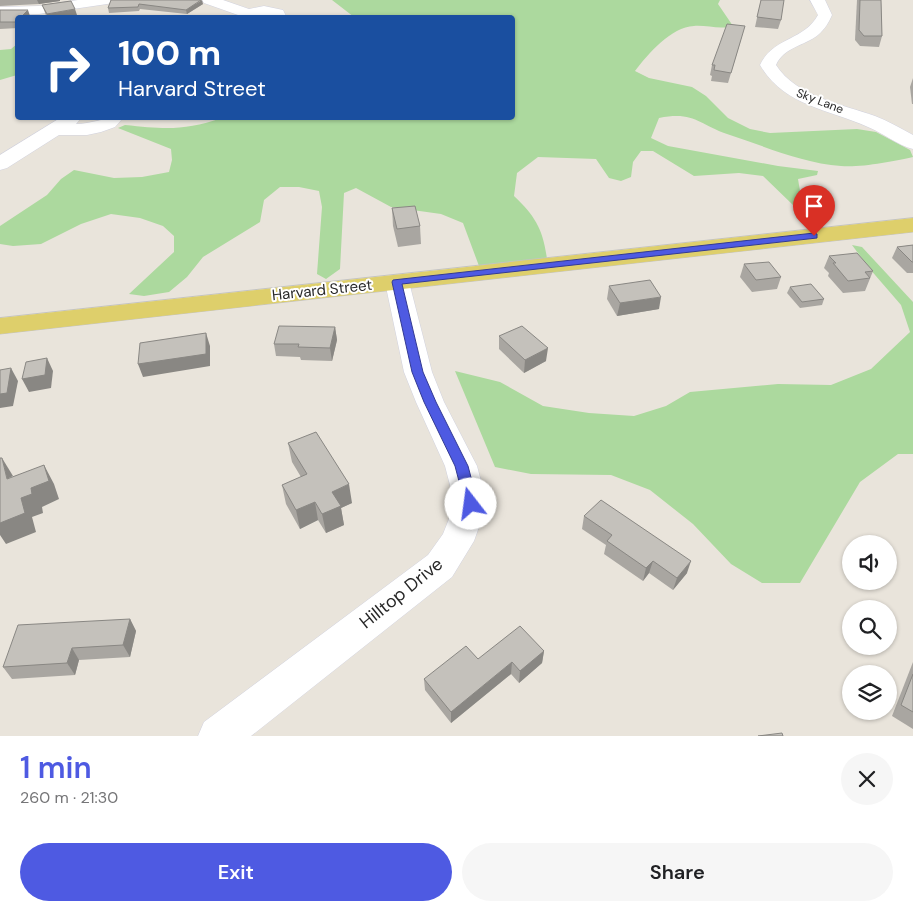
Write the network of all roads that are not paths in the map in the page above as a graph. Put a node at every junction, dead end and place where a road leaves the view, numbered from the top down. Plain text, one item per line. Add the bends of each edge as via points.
1 (107, 0) edge
2 (209, 0) edge
3 (817, 0) edge
4 (0, 11) edge
5 (246, 15) edge
6 (279, 15) edge
7 (69, 120) edge
8 (111, 120) edge
9 (55, 129) junction
10 (913, 143) edge
11 (0, 164) edge
12 (913, 225) edge
13 (397, 282) junction
14 (0, 326) edge
15 (218, 736) edge

1 - 4 street via 39,10
2 - 5 street
3 - 10 street, Sky Lane via 825,15 819,27 807,37 773,54 768,65 771,72 791,90 870,120
5 - 6 street via 269,10
7 - 9 street
8 - 9 street via 95,128
9 - 11 street
12 - 13 main road, Harvard Street
13 - 14 main road, Harvard Street
13 - 15 street, Hilltop Drive via 418,372 461,466 471,504 458,541 440,566

